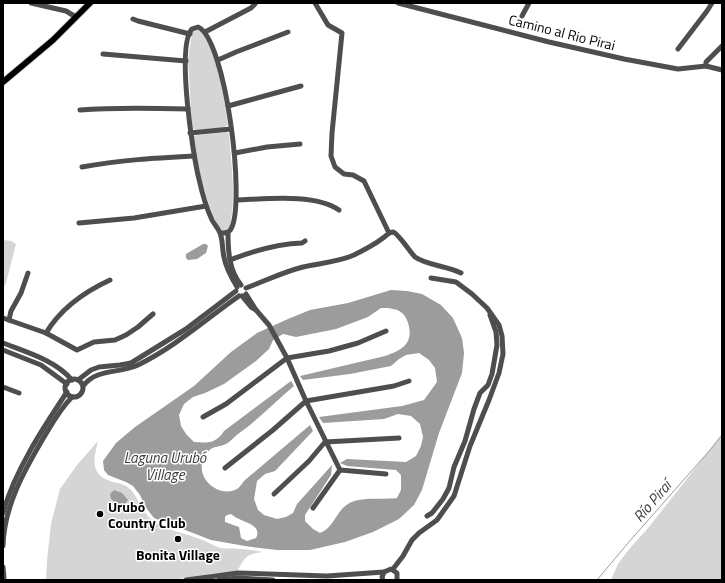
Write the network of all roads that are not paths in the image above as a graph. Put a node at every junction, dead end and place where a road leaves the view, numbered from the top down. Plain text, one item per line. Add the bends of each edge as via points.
1 (31, 3) edge
2 (90, 3) edge
3 (314, 3) edge
4 (398, 3) edge
5 (529, 3) edge
6 (712, 3) edge
7 (254, 4) dead end
8 (522, 16) dead end
9 (76, 17) junction
10 (133, 19) dead end
11 (205, 32) junction
12 (288, 32) dead end
13 (190, 34) junction
14 (722, 46) edge
15 (678, 49) dead end
16 (103, 54) dead end
17 (218, 60) junction
18 (186, 61) junction
19 (706, 66) junction
20 (722, 70) edge
21 (3, 82) edge
22 (301, 86) dead end
23 (228, 106) junction
24 (188, 109) junction
25 (80, 110) dead end
26 (231, 128) junction
27 (190, 133) junction
28 (300, 144) dead end
29 (235, 153) junction
30 (194, 156) junction
31 (82, 167) dead end
32 (237, 200) junction
33 (206, 206) junction
34 (339, 210) dead end
35 (79, 223) dead end
36 (220, 233) junction
37 (228, 233) junction
38 (389, 233) junction
39 (305, 241) dead end
40 (230, 260) junction
41 (28, 273) dead end
42 (461, 273) dead end
43 (431, 278) dead end
44 (110, 280) dead end
45 (241, 291) junction
46 (487, 308) junction
47 (153, 314) dead end
48 (3, 318) edge
49 (9, 320) junction
50 (386, 331) dead end
51 (46, 333) junction
52 (3, 343) edge
53 (3, 350) edge
54 (23, 350) junction
55 (20, 356) junction
56 (287, 358) junction
57 (112, 369) junction
58 (72, 380) junction
59 (78, 380) junction
60 (409, 381) dead end
61 (67, 384) junction
62 (83, 386) junction
63 (3, 387) edge
64 (67, 392) junction
65 (19, 393) dead end
66 (72, 397) junction
67 (478, 400) junction
68 (306, 401) junction
69 (487, 404) junction
70 (203, 418) dead end
71 (399, 438) dead end
72 (325, 442) junction
73 (225, 468) dead end
74 (340, 470) junction
75 (386, 474) dead end
76 (274, 494) dead end
77 (313, 508) dead end
78 (3, 513) edge
79 (427, 516) dead end
80 (4, 525) edge
81 (3, 546) edge
82 (3, 567) edge
83 (393, 569) junction
84 (384, 572) junction
85 (4, 579) edge
86 (194, 579) edge
87 (186, 580) edge
88 (218, 580) edge
89 (273, 580) edge
90 (378, 580) edge
91 (383, 580) edge
92 (398, 580) edge

1 - 9 street via 66,11
2 - 9 main road
3 - 38 street via 328,25 342,33 331,156 335,167 344,174 353,175 364,181
4 - 19 street, Camino al Rio Pirai via 624,59 678,69
5 - 8 street
6 - 15 street
7 - 11 street
9 - 21 main road
10 - 13 street
11 - 13 street via 198,27
11 - 17 street
12 - 17 street
13 - 18 street
14 - 19 street via 706,62
16 - 18 street
17 - 23 street
18 - 24 street
19 - 20 street, Camino al Rio Pirai
22 - 23 street
23 - 26 street
24 - 25 street via 141,107
24 - 27 street
26 - 27 street
26 - 29 street
27 - 30 street
28 - 29 street
29 - 32 street
30 - 31 street via 147,158
30 - 33 street
32 - 34 street via 292,198 315,201
32 - 37 street
33 - 35 street via 128,219
33 - 36 street
36 - 37 street
36 - 45 street via 229,274
37 - 40 street
38 - 42 street via 398,234 416,257
38 - 45 street via 352,256 297,269
39 - 40 street via 262,249
40 - 45 street
41 - 49 street
43 - 46 street via 456,282
44 - 51 street via 94,287 70,304 59,314
45 - 56 street via 251,307 270,326
45 - 57 street via 194,330 132,362
46 - 67 street via 496,332 497,345 488,386 480,393
46 - 69 street via 499,325 503,354
47 - 51 street via 126,335 115,340 94,342 77,350
48 - 49 street
49 - 51 street
50 - 56 street via 358,343 329,351
52 - 54 street
53 - 55 street
54 - 55 street
54 - 58 street via 51,363
55 - 61 street via 41,365
56 - 68 street
56 - 70 street
57 - 59 street via 99,367
57 - 62 street via 94,375
58 - 59 street
58 - 61 street
59 - 62 street
60 - 68 street
61 - 64 street
62 - 66 street via 81,394
63 - 65 street
64 - 66 street
64 - 78 street via 15,480
66 - 80 street via 61,408 19,482
67 - 69 street
67 - 79 street via 449,488 444,499
68 - 72 street
68 - 73 street
69 - 83 street via 454,496 437,520 412,540
71 - 72 street
72 - 74 street
72 - 76 street
74 - 75 street
74 - 77 street
80 - 81 street
82 - 85 street
83 - 84 street
83 - 92 street
84 - 86 street via 327,576 238,573
84 - 91 street
86 - 87 street
88 - 89 street
90 - 91 street

